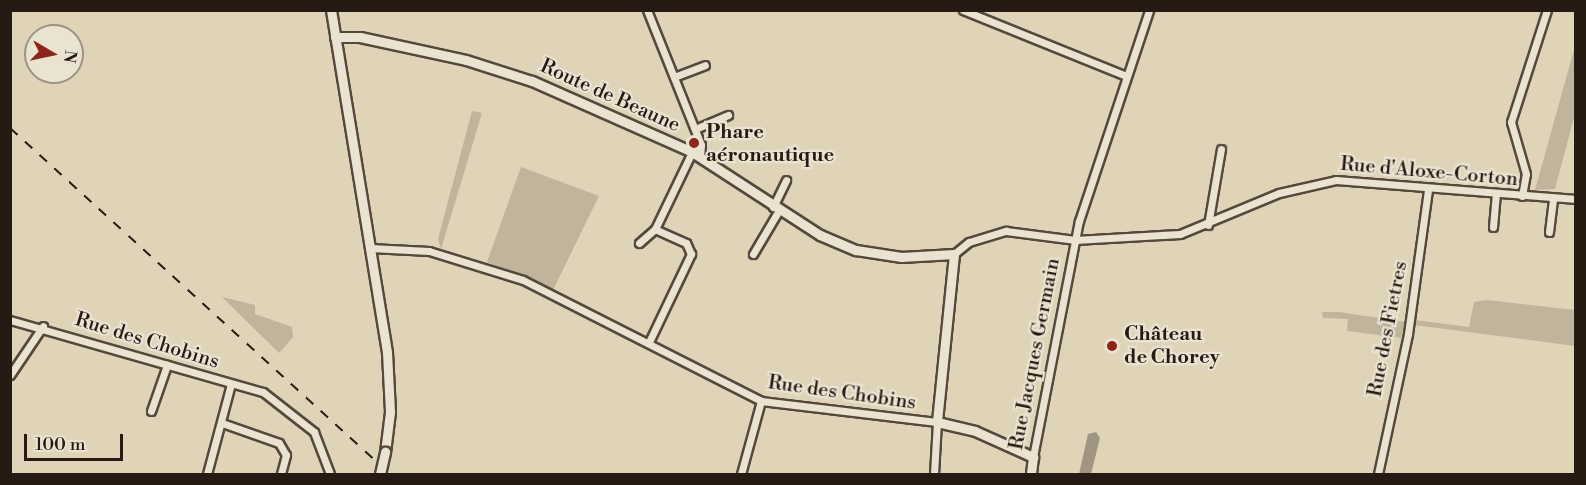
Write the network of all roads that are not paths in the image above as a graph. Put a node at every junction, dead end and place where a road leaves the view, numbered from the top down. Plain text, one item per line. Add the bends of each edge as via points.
1 (331, 10) edge
2 (647, 10) edge
3 (963, 10) edge
4 (1149, 10) edge
5 (1547, 10) edge
6 (335, 37) junction
7 (705, 65) dead end
8 (1126, 76) junction
9 (674, 77) junction
10 (728, 116) dead end
11 (695, 129) junction
12 (1221, 149) dead end
13 (696, 154) junction
14 (786, 180) dead end
15 (1428, 190) junction
16 (1496, 195) junction
17 (1522, 196) junction
18 (1553, 198) junction
19 (1575, 200) edge
20 (776, 208) junction
21 (1208, 225) junction
22 (1493, 227) dead end
23 (655, 229) junction
24 (1549, 232) dead end
25 (1075, 240) junction
26 (639, 243) dead end
27 (370, 248) junction
28 (753, 254) dead end
29 (954, 254) junction
30 (10, 320) edge
31 (43, 326) junction
32 (649, 342) junction
33 (167, 365) junction
34 (10, 375) edge
35 (231, 384) junction
36 (761, 400) junction
37 (151, 411) dead end
38 (937, 422) junction
39 (222, 423) junction
40 (1033, 458) junction
41 (207, 474) edge
42 (282, 474) edge
43 (330, 474) edge
44 (380, 474) edge
45 (741, 474) edge
46 (934, 474) edge
47 (1031, 474) edge
48 (1378, 474) edge

1 - 6 street
2 - 9 street
3 - 8 street via 1001,21
4 - 8 street, Rue Jacques Germain
5 - 17 street via 1511,122 1526,174
6 - 13 street, Route de Beaune via 360,37 488,66
6 - 27 street
7 - 9 street
8 - 25 street, Rue Jacques Germain
9 - 11 street
10 - 11 street
11 - 13 street
12 - 21 street
13 - 20 street, Route de Beaune
13 - 23 street
14 - 20 street
15 - 16 street, Rue d'Aloxe-Corton
15 - 21 street, Rue d'Aloxe-Corton via 1358,179 1310,183
15 - 48 street, Rue des Fietres via 1408,334
16 - 17 street, Rue d'Aloxe-Corton
16 - 22 street
17 - 18 street, Rue d'Aloxe-Corton
18 - 19 street, Rue d'Aloxe-Corton
18 - 24 street
20 - 28 street
20 - 29 street, Route de Beaune via 856,250 901,257
21 - 25 street, Rue d'Aloxe-Corton via 1156,237
23 - 26 street
23 - 32 street via 691,249
25 - 29 street, Rue d'Aloxe-Corton via 1006,231 969,242
25 - 40 street, Rue Jacques Germain
27 - 32 street, Rue des Chobins via 407,247 499,271
27 - 44 street, bridge via 390,390
29 - 38 street
30 - 31 street, Rue des Chobins
31 - 33 street, Rue des Chobins
31 - 34 street
32 - 36 street, Rue des Chobins
33 - 35 street, Rue des Chobins
33 - 37 street
35 - 39 street
35 - 43 street, Rue des Chobins via 272,396 314,432
36 - 38 street, Rue des Chobins
36 - 45 street
38 - 40 street via 975,431
38 - 46 street
39 - 41 street
39 - 42 street via 279,443 286,455
40 - 47 street, Rue Jacques Germain

